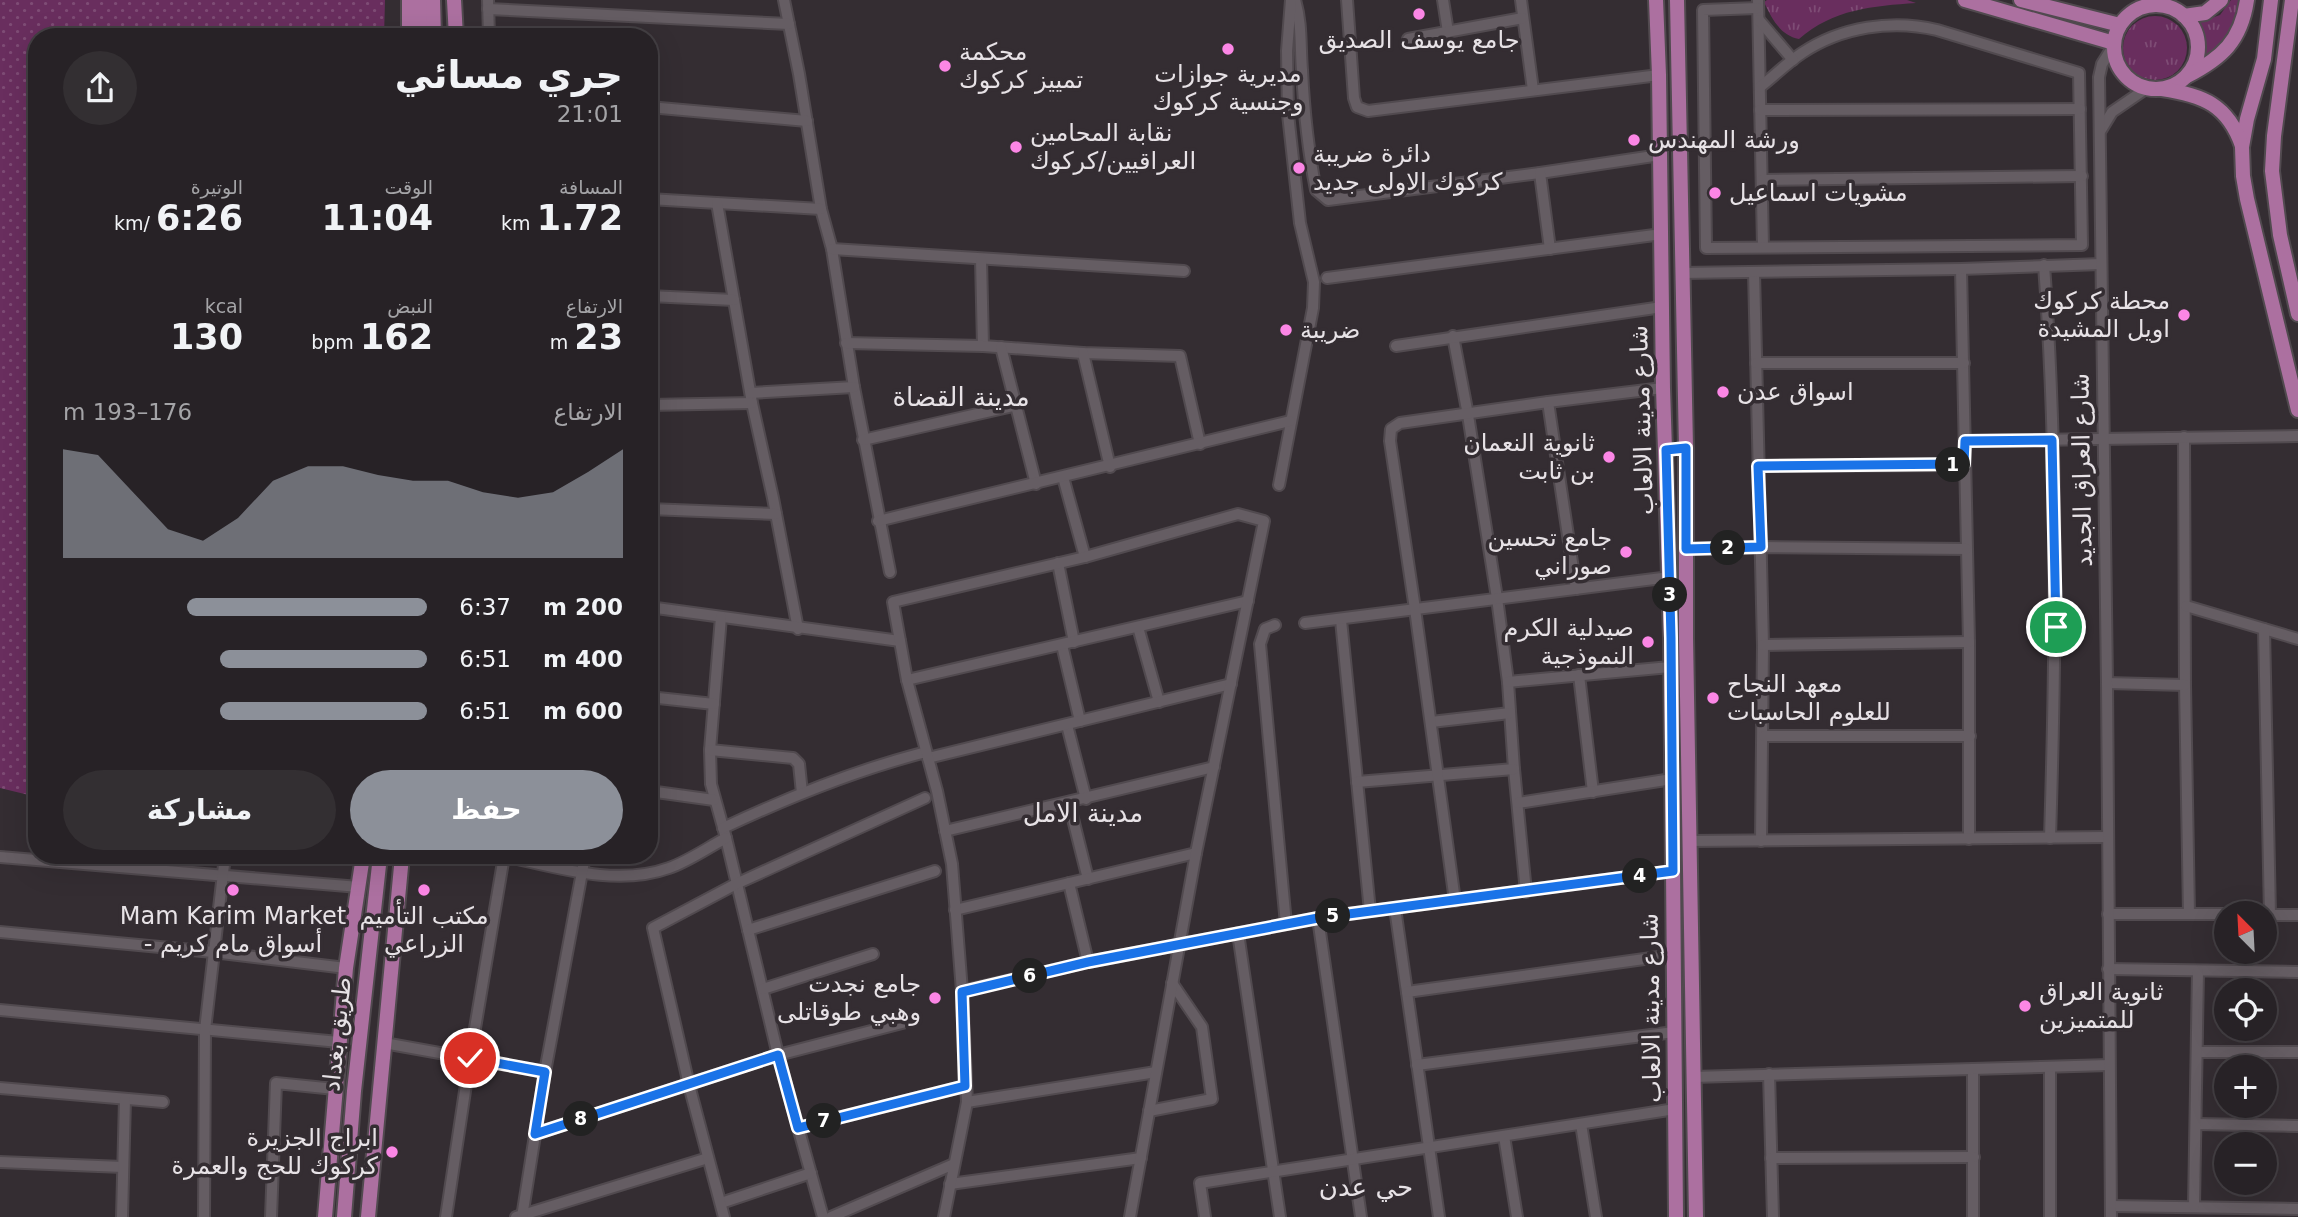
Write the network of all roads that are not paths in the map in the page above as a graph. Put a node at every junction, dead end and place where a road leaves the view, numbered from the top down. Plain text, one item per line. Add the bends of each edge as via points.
1 (409, 0) edge
2 (423, 0) edge
3 (433, 0) edge
4 (454, 0) edge
5 (461, 0) edge
6 (783, 0) edge
7 (1293, 0) edge
8 (1347, 0) edge
9 (1443, 0) edge
10 (1521, 0) edge
11 (1656, 0) edge
12 (1677, 0) edge
13 (1965, 0) edge
14 (2021, 0) edge
15 (2221, 0) edge
16 (2247, 0) edge
17 (2271, 0) edge
18 (2292, 0) edge
19 (1758, 2) edge
20 (488, 4) edge
21 (2184, 16) junction
22 (1523, 18) junction
23 (1759, 20) junction
24 (789, 24) junction
25 (2120, 25) junction
26 (409, 28) edge
27 (423, 28) edge
28 (434, 28) edge
29 (456, 28) edge
30 (457, 28) edge
31 (489, 28) edge
32 (1448, 32) junction
33 (1408, 39) dead end
34 (2114, 44) junction
35 (1793, 60) junction
36 (1659, 75) junction
37 (2186, 76) junction
38 (1760, 87) junction
39 (2154, 89) junction
40 (1532, 90) junction
41 (658, 108) edge
42 (2080, 109) junction
43 (1760, 110) junction
44 (807, 121) junction
45 (2100, 132) junction
46 (2242, 147) junction
47 (1660, 156) junction
48 (1540, 173) junction
49 (2082, 176) junction
50 (1762, 180) junction
51 (658, 200) edge
52 (718, 203) junction
53 (821, 209) junction
54 (1662, 234) junction
55 (1763, 247) junction
56 (1550, 248) junction
57 (832, 249) junction
58 (981, 259) junction
59 (2101, 264) junction
60 (2044, 265) junction
61 (1961, 269) junction
62 (1184, 271) dead end
63 (1754, 272) junction
64 (1682, 273) junction
65 (1327, 278) dead end
66 (658, 296) edge
67 (734, 300) junction
68 (1662, 307) junction
69 (2298, 314) edge
70 (1453, 337) junction
71 (846, 343) junction
72 (982, 346) junction
73 (1396, 346) dead end
74 (1001, 347) junction
75 (1083, 353) junction
76 (1756, 363) junction
77 (1964, 363) junction
78 (854, 387) junction
79 (1663, 388) junction
80 (751, 398) junction
81 (1548, 402) junction
82 (658, 404) edge
83 (1017, 405) junction
84 (2298, 410) edge
85 (1468, 415) junction
86 (1290, 421) junction
87 (2298, 436) edge
88 (2184, 437) junction
89 (2102, 439) junction
90 (863, 440) junction
91 (2052, 440) junction
92 (1965, 441) junction
93 (1199, 444) junction
94 (1686, 448) junction
95 (1666, 450) junction
96 (1964, 464) junction
97 (1758, 466) junction
98 (1110, 467) junction
99 (1063, 477) junction
100 (1036, 484) junction
101 (1279, 485) dead end
102 (658, 509) edge
103 (776, 514) junction
104 (878, 521) junction
105 (1761, 547) junction
106 (1686, 549) junction
107 (1966, 549) junction
108 (1085, 557) junction
109 (1058, 564) junction
110 (890, 572) dead end
111 (1670, 577) junction
112 (1576, 589) junction
113 (1497, 598) junction
114 (1248, 601) junction
115 (2186, 607) junction
116 (658, 608) edge
117 (1415, 609) junction
118 (721, 617) junction
119 (1341, 620) junction
120 (1305, 623) dead end
121 (1275, 625) dead end
122 (1138, 627) junction
123 (798, 629) junction
124 (2264, 629) junction
125 (2298, 639) edge
126 (900, 641) junction
127 (1074, 642) junction
128 (1969, 642) junction
129 (1062, 645) junction
130 (1763, 645) junction
131 (1670, 667) junction
132 (1578, 675) junction
133 (907, 680) junction
134 (1508, 682) junction
135 (1231, 684) junction
136 (2107, 684) junction
137 (2185, 685) junction
138 (658, 698) edge
139 (1159, 702) junction
140 (714, 704) junction
141 (1510, 713) junction
142 (1080, 721) junction
143 (1431, 722) junction
144 (1067, 724) junction
145 (1763, 736) junction
146 (1970, 736) junction
147 (710, 750) junction
148 (927, 755) junction
149 (1214, 767) junction
150 (1514, 769) junction
151 (1438, 775) junction
152 (1672, 779) junction
153 (1357, 782) junction
154 (658, 792) edge
155 (1593, 792) junction
156 (802, 793) junction
157 (925, 799) dead end
158 (1086, 799) junction
159 (714, 800) junction
160 (1069, 803) junction
161 (1518, 803) junction
162 (945, 831) junction
163 (725, 833) junction
164 (2108, 837) junction
165 (2050, 838) junction
166 (1969, 839) junction
167 (1689, 841) junction
168 (1761, 841) junction
169 (1196, 853) junction
170 (0, 857) edge
171 (28, 860) edge
172 (78, 864) edge
173 (224, 864) edge
174 (362, 864) edge
175 (379, 864) edge
176 (401, 864) edge
177 (503, 864) edge
178 (541, 864) edge
179 (584, 864) edge
180 (935, 871) dead end
181 (1673, 871) junction
182 (582, 873) junction
183 (222, 877) junction
184 (1088, 879) junction
185 (1069, 883) junction
186 (736, 884) junction
187 (359, 887) junction
188 (1526, 892) junction
189 (1455, 901) junction
190 (2267, 901) edge
191 (1395, 908) junction
192 (955, 910) junction
193 (1370, 911) junction
194 (2108, 914) junction
195 (2189, 914) junction
196 (355, 915) junction
197 (2214, 915) edge
198 (2277, 915) edge
199 (2298, 915) edge
200 (373, 916) junction
201 (1318, 918) junction
202 (1286, 924) junction
203 (748, 930) junction
204 (0, 932) edge
205 (1238, 933) junction
206 (1179, 943) junction
207 (214, 952) junction
208 (873, 954) dead end
209 (1673, 955) junction
210 (1088, 962) junction
211 (346, 968) junction
212 (2108, 969) junction
213 (2198, 971) junction
214 (2298, 972) edge
215 (1172, 983) junction
216 (763, 989) junction
217 (962, 992) junction
218 (1407, 992) junction
219 (0, 1010) edge
220 (906, 1023) dead end
221 (205, 1030) junction
222 (1674, 1032) junction
223 (339, 1042) junction
224 (384, 1043) junction
225 (2197, 1052) junction
226 (2298, 1052) edge
227 (778, 1055) junction
228 (470, 1058) junction
229 (357, 1064) junction
230 (1417, 1065) junction
231 (2109, 1065) junction
232 (2050, 1067) junction
233 (383, 1069) junction
234 (1973, 1069) junction
235 (545, 1072) junction
236 (1156, 1072) junction
237 (1769, 1074) junction
238 (1693, 1077) junction
239 (690, 1085) junction
240 (965, 1086) junction
241 (0, 1088) edge
242 (335, 1089) junction
243 (125, 1099) junction
244 (967, 1101) junction
245 (163, 1102) dead end
246 (1675, 1109) junction
247 (1149, 1111) junction
248 (332, 1121) junction
249 (351, 1122) junction
250 (1581, 1124) junction
251 (2196, 1124) junction
252 (2298, 1126) edge
253 (798, 1128) junction
254 (535, 1134) junction
255 (1504, 1136) junction
256 (1429, 1147) junction
257 (1974, 1157) junction
258 (708, 1158) junction
259 (1141, 1158) junction
260 (1771, 1158) junction
261 (1351, 1159) junction
262 (0, 1162) edge
263 (954, 1164) junction
264 (123, 1167) junction
265 (1676, 1169) junction
266 (1695, 1169) junction
267 (1272, 1171) junction
268 (811, 1173) junction
269 (950, 1184) junction
270 (721, 1203) junction
271 (2194, 1206) junction
272 (2298, 1209) edge
273 (2111, 1211) edge
274 (520, 1216) edge
275 (122, 1217) edge
276 (204, 1217) edge
277 (271, 1217) edge
278 (324, 1217) edge
279 (344, 1217) edge
280 (368, 1217) edge
281 (446, 1217) edge
282 (724, 1217) edge
283 (823, 1217) edge
284 (831, 1217) edge
285 (944, 1217) edge
286 (1130, 1217) edge
287 (1205, 1217) edge
288 (1280, 1217) edge
289 (1361, 1217) edge
290 (1439, 1217) edge
291 (1517, 1217) edge
292 (1596, 1217) edge
293 (1676, 1217) edge
294 (1696, 1217) edge
295 (1773, 1217) edge
296 (1973, 1217) edge
297 (2050, 1217) edge

1 - 26 main road
2 - 27 main road
3 - 28 main road
4 - 29 main road
5 - 30 main road
6 - 24 street
7 - 48 street via 1301,19 1309,156 1316,190 1328,200
7 - 86 street via 1287,51 1288,114 1300,223 1314,282
8 - 40 street via 1357,107 1380,110
9 - 32 street
10 - 22 street
11 - 36 main road, شارع مدينة الالعاب
12 - 64 main road, شارع مدينة الالعاب
13 - 34 main road
14 - 25 main road
15 - 21 main road via 2205,13
16 - 37 main road via 2232,43 2215,60
17 - 46 main road via 2264,58
18 - 69 main road via 2274,136 2273,184
19 - 23 street
19 - 55 street via 1703,10 1706,248
20 - 24 street
20 - 31 street
21 - 25 main road via 2165,6 2145,7
21 - 37 main road via 2194,29 2198,46
22 - 32 street
22 - 40 street
23 - 35 street
23 - 38 street
24 - 44 street
25 - 34 main road
32 - 33 street
34 - 39 main road via 2119,68 2136,84
34 - 45 street, شارع العراق الجديد via 2099,77
35 - 38 street
35 - 42 street via 1830,38 1862,28 1922,26 2079,73
36 - 40 street
36 - 47 main road, شارع مدينة الالعاب
37 - 39 main road via 2175,85
38 - 43 street
39 - 45 street via 2120,104
39 - 46 main road via 2194,96 2218,108 2232,123
41 - 44 street
42 - 43 street
42 - 49 street
43 - 50 street
44 - 53 street
45 - 59 street, شارع العراق الجديد
46 - 84 main road via 2247,200
47 - 48 street
47 - 54 main road, شارع مدينة الالعاب
48 - 56 street
49 - 50 street
49 - 55 street via 2082,245
50 - 55 street
51 - 52 street
52 - 53 street
52 - 67 street
53 - 57 street
54 - 56 street
54 - 68 main road, شارع مدينة الالعاب
56 - 65 street
57 - 58 street
57 - 71 street
58 - 62 street
58 - 72 street
59 - 60 street
59 - 89 street, شارع العراق الجديد
60 - 61 street
60 - 91 street
61 - 63 street
61 - 77 street
63 - 64 street
63 - 76 street
64 - 94 main road, شارع مدينة الالعاب
66 - 67 street
67 - 80 street
68 - 70 street
68 - 79 main road, شارع مدينة الالعاب
70 - 73 street
70 - 85 street
71 - 72 street
71 - 78 street
72 - 74 street
74 - 75 street
74 - 83 street
75 - 93 street via 1181,356
75 - 98 street
76 - 77 street
76 - 97 street
77 - 92 street
78 - 80 street
78 - 90 street
79 - 81 street
79 - 95 main road, شارع مدينة الالعاب
80 - 82 street
80 - 103 street
81 - 85 street
81 - 112 street
83 - 90 street
83 - 100 street
85 - 113 street
85 - 117 street via 1400,423 1391,429
86 - 93 street
86 - 101 street
87 - 88 street
88 - 89 street
88 - 115 street
89 - 91 street
89 - 136 street, شارع العراق الجديد
90 - 104 street
91 - 92 street
91 - 165 street via 2056,627
92 - 96 street
93 - 98 street
94 - 95 main road
94 - 106 main road, شارع مدينة الالعاب
95 - 111 main road, شارع مدينة الالعاب
96 - 97 street
96 - 107 street
97 - 105 street
98 - 99 street
99 - 100 street
99 - 108 street
100 - 104 street
102 - 103 street
103 - 123 street
104 - 110 street
105 - 106 street
105 - 107 street
105 - 130 street
106 - 167 main road, شارع مدينة الالعاب
107 - 128 street
108 - 109 street
108 - 114 street via 1238,514 1264,521
109 - 126 street via 892,602
109 - 127 street
111 - 112 street
111 - 131 main road, شارع مدينة الالعاب
112 - 113 street
113 - 117 street
113 - 134 street
114 - 122 street
114 - 135 street
115 - 124 street
115 - 137 street
116 - 118 street
117 - 119 street
117 - 143 street
118 - 123 street
118 - 140 street
119 - 120 street
119 - 153 street
121 - 202 street via 1265,629 1260,644
122 - 127 street
122 - 139 street
123 - 126 street
124 - 125 street
124 - 190 street
126 - 133 street
127 - 129 street
128 - 130 street
128 - 146 street
129 - 133 street
129 - 142 street
130 - 145 street
131 - 132 street
131 - 152 main road, شارع مدينة الالعاب
132 - 134 street
132 - 155 street
133 - 148 street
134 - 141 street
135 - 139 street
135 - 149 street
136 - 137 street
136 - 164 street, شارع العراق الجديد
137 - 195 street
138 - 140 street
139 - 142 street
140 - 147 street
141 - 143 street
141 - 150 street
142 - 144 street
143 - 151 street
144 - 148 street
144 - 158 street
145 - 146 street
145 - 168 street
146 - 166 street
147 - 156 street via 793,758 799,764
147 - 159 street
148 - 156 street
148 - 162 street
149 - 158 street
149 - 169 street
150 - 151 street
150 - 161 street
151 - 153 street
151 - 189 street
152 - 155 street
152 - 181 main road, شارع مدينة الالعاب
153 - 193 street
154 - 159 street
155 - 161 street
156 - 163 street
157 - 186 street
158 - 160 street
159 - 163 street
160 - 162 street
160 - 184 street
161 - 188 street
162 - 192 street
163 - 182 street via 668,868 622,876
163 - 186 street
164 - 165 street
164 - 194 street, شارع العراق الجديد
165 - 166 street
166 - 168 street
167 - 168 street
167 - 238 main road, شارع مدينة الالعاب
169 - 184 street
169 - 206 street
170 - 171 street
172 - 183 street
173 - 183 street
174 - 187 main road
175 - 200 main road, طريق بغداد
176 - 224 main road, طريق بغداد
177 - 228 street
178 - 182 street
179 - 182 street
180 - 203 street
181 - 188 street
181 - 209 main road, شارع مدينة الالعاب
182 - 235 street
183 - 187 street
183 - 207 street
184 - 185 street
185 - 192 street
185 - 210 street
186 - 203 street
186 - 239 street via 653,928
187 - 196 main road
188 - 189 street
189 - 191 street
191 - 193 street
191 - 218 street
192 - 217 street
193 - 201 street
194 - 195 street
194 - 212 street, شارع العراق الجديد
195 - 197 street
196 - 200 main road
196 - 211 main road
198 - 199 street
200 - 229 main road, طريق بغداد
201 - 202 street
201 - 261 street
202 - 205 street
203 - 216 street
204 - 207 street
205 - 206 street
205 - 267 street
206 - 210 street
206 - 215 street
207 - 211 street
207 - 221 street
208 - 216 street
209 - 218 street
209 - 222 main road, شارع مدينة الالعاب
210 - 217 street
211 - 223 main road
212 - 213 street
212 - 231 street, شارع العراق الجديد
213 - 214 street
213 - 225 street
215 - 236 street
215 - 247 street via 1202,1027 1212,1099
216 - 227 street
217 - 240 street
218 - 230 street
219 - 221 street
220 - 227 street
221 - 223 street
221 - 276 street
222 - 230 street
222 - 246 main road, شارع مدينة الالعاب
223 - 242 main road
224 - 228 street
224 - 233 main road, طريق بغداد
225 - 226 street
225 - 251 street
227 - 239 street
227 - 253 street
228 - 235 street
228 - 281 street
229 - 233 main road
229 - 249 main road, طريق بغداد
230 - 256 street
231 - 232 street
231 - 273 street, شارع العراق الجديد
232 - 234 street
232 - 297 street
233 - 280 main road, طريق بغداد
234 - 237 street
234 - 257 street
235 - 254 street
236 - 244 street
236 - 247 street
237 - 238 street
237 - 260 street
238 - 266 main road, شارع مدينة الالعاب
239 - 254 street
239 - 258 street
240 - 244 street
240 - 253 street
241 - 243 street
242 - 248 main road
242 - 277 street via 276,1083
243 - 245 street
243 - 264 street
244 - 263 street
246 - 250 street
246 - 265 main road, شارع مدينة الالعاب
247 - 259 street
248 - 249 main road
248 - 278 main road
249 - 279 main road, طريق بغداد
250 - 255 street
250 - 292 street
251 - 252 street
251 - 271 street
253 - 268 street
254 - 274 street
255 - 256 street
255 - 291 street
256 - 261 street
256 - 290 street
257 - 260 street
257 - 296 street
258 - 270 street
258 - 274 street
259 - 269 street
259 - 286 street
260 - 295 street
261 - 267 street
261 - 289 street
262 - 264 street
263 - 269 street
263 - 284 street
264 - 275 street
265 - 266 main road
265 - 293 main road, شارع مدينة الالعاب
266 - 294 main road, شارع مدينة الالعاب
267 - 287 street via 1200,1183
267 - 288 street
268 - 270 street
268 - 283 street
269 - 285 street
270 - 282 street
271 - 272 street
271 - 273 street

